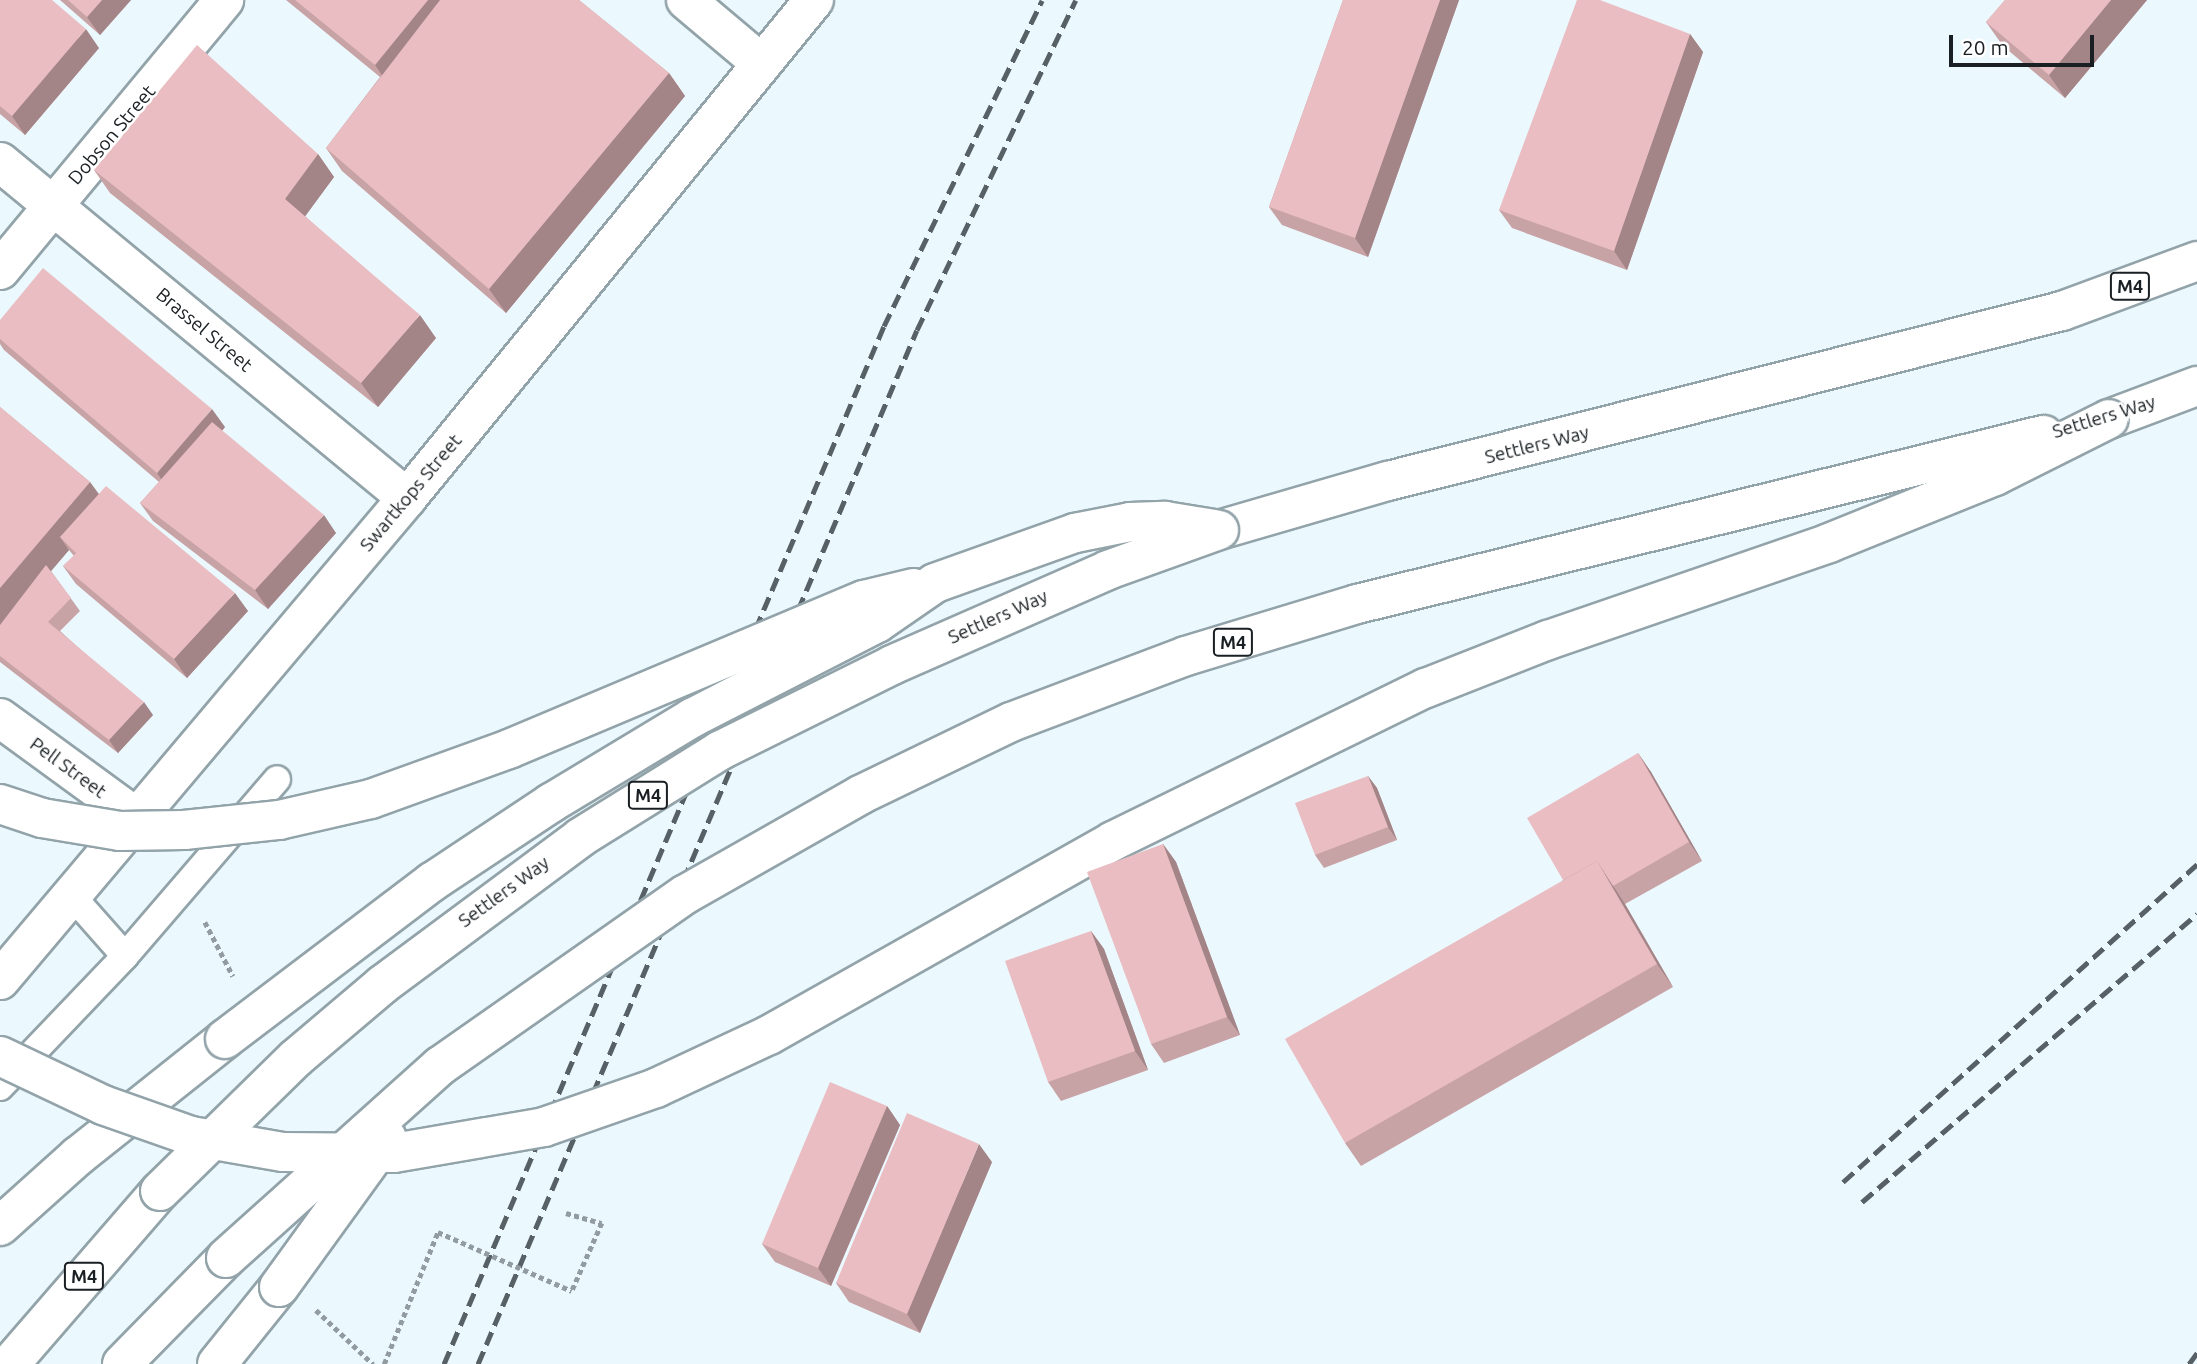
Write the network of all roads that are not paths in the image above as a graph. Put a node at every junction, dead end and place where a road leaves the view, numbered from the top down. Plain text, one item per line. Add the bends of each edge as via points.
1 (224, 0) edge
2 (685, 0) edge
3 (814, 0) edge
4 (762, 64) junction
5 (0, 162) edge
6 (53, 206) junction
7 (2197, 261) edge
8 (0, 270) edge
9 (2197, 386) edge
10 (2109, 419) junction
11 (407, 498) junction
12 (1219, 530) junction
13 (935, 583) junction
14 (0, 718) edge
15 (277, 779) dead end
16 (0, 804) edge
17 (136, 817) junction
18 (72, 896) junction
19 (125, 956) junction
20 (0, 980) edge
21 (0, 1056) edge
22 (440, 1066) junction
23 (0, 1087) edge
24 (0, 1226) edge
25 (10, 1364) edge
26 (122, 1364) edge
27 (217, 1364) edge

1 - 6 main road, Dobson Street
2 - 4 main road
3 - 4 main road, Swartkops Street
4 - 11 main road, Swartkops Street
5 - 6 main road, Brassel Street
6 - 8 main road, Dobson Street
6 - 11 main road, Brassel Street
7 - 12 main road, Settlers Way / M4 via 2062,311 1388,481
9 - 10 main road, Settlers Way / M4
10 - 21 main road, bridge via 1995,477 1829,543 1548,640 1426,688 1113,841 769,1035 656,1088 544,1127 394,1153 283,1152 191,1136 103,1105
10 - 22 main road, Settlers Way / M4, bridge via 1357,604 1186,656 1011,722 860,795 686,894
11 - 17 main road, Swartkops Street
12 - 13 main road, bridge via 1165,521 1130,522 1075,533
12 - 25 main road, Settlers Way / M4, bridge via 1108,570 892,665 719,751 485,905 296,1058 160,1191
13 - 16 main road, bridge via 864,600 509,749 371,799 279,820 184,831 120,831 42,818
13 - 24 main road, bridge via 877,623 692,718 432,882 78,1156
14 - 17 main road, Pell Street
15 - 19 lane
17 - 18 main road, Swartkops Street
18 - 19 lane
18 - 20 main road, Swartkops Street
19 - 23 lane
22 - 26 main road, Settlers Way / M4, bridge via 226,1258
22 - 27 main road, bridge via 279,1287

